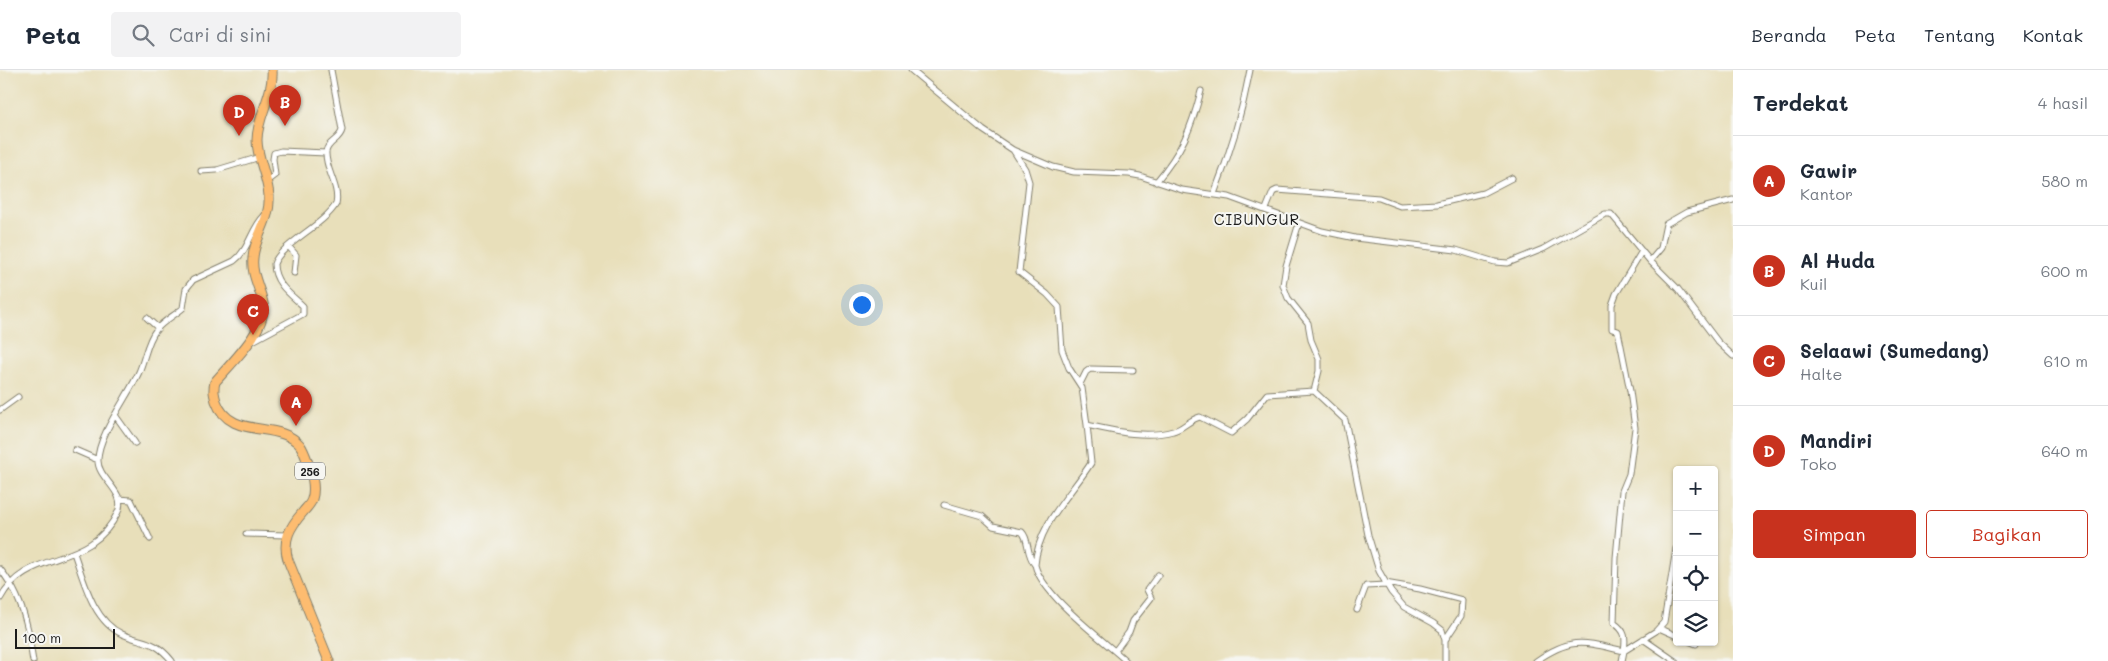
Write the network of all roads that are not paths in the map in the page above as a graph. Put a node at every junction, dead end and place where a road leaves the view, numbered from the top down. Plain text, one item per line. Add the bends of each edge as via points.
1 (272, 70) edge
2 (331, 70) edge
3 (911, 70) edge
4 (1250, 70) edge
5 (1201, 91) dead end
6 (1013, 150) junction
7 (326, 154) junction
8 (260, 157) junction
9 (201, 171) dead end
10 (1512, 178) dead end
11 (267, 181) junction
12 (1156, 182) junction
13 (1214, 194) junction
14 (1733, 200) edge
15 (1266, 209) junction
16 (268, 212) junction
17 (1299, 224) junction
18 (289, 247) junction
19 (1642, 251) junction
20 (1650, 261) junction
21 (294, 273) dead end
22 (147, 318) dead end
23 (158, 328) junction
24 (246, 345) junction
25 (1733, 356) edge
26 (1133, 370) dead end
27 (1080, 384) junction
28 (1314, 391) junction
29 (18, 397) dead end
30 (0, 410) edge
31 (115, 415) junction
32 (1087, 425) junction
33 (135, 444) dead end
34 (75, 450) dead end
35 (98, 460) junction
36 (119, 499) junction
37 (944, 505) dead end
38 (246, 534) dead end
39 (287, 535) junction
40 (150, 539) dead end
41 (74, 553) junction
42 (1675, 556) edge
43 (1035, 565) junction
44 (0, 569) edge
45 (1158, 574) dead end
46 (11, 582) junction
47 (1385, 584) junction
48 (0, 599) edge
49 (1357, 610) dead end
50 (1659, 628) junction
51 (1673, 634) edge
52 (1445, 640) junction
53 (1643, 640) junction
54 (1115, 651) junction
55 (1624, 651) junction
56 (33, 661) edge
57 (172, 661) edge
58 (329, 661) edge
59 (1126, 661) edge
60 (1445, 661) edge
61 (1536, 661) edge
62 (1622, 661) edge
63 (1676, 661) edge

1 - 8 main road, 256 via 272,86 257,134
2 - 7 street via 342,130
3 - 6 street via 983,130
4 - 13 street via 1244,105
5 - 12 street via 1188,136
6 - 12 street via 1074,172 1129,174
6 - 27 street via 1029,182 1019,272 1057,304 1064,355
7 - 11 street via 274,153 274,176
7 - 18 street via 336,204
8 - 9 street via 217,170
8 - 11 main road, 256
10 - 15 street via 1483,194 1437,204 1400,206 1379,198 1277,190
11 - 16 main road, 256
12 - 13 street via 1182,190
13 - 15 street
14 - 20 street via 1687,212 1666,224 1661,248
15 - 17 street
16 - 23 street via 257,224 239,257 193,280 186,289 183,308
16 - 24 main road, 256 via 252,260 263,313
17 - 19 street via 1355,238 1462,251 1508,263 1608,214 1615,217
17 - 28 street via 1283,285 1288,298 1308,323 1310,340 1319,359
18 - 21 street via 296,255
18 - 24 street via 276,260 274,269 285,290 303,306 303,314
19 - 20 street
19 - 55 street via 1620,285 1612,305 1612,329 1620,336 1635,428 1629,474 1622,491 1616,558 1614,623 1624,632
20 - 25 street via 1678,289 1718,342
22 - 23 street
23 - 31 street
24 - 39 main road, 256 via 215,382 213,391 219,408 230,420 284,434 301,447 311,472 313,494 311,503
26 - 27 street via 1090,369
27 - 32 street via 1084,392
28 - 32 street via 1267,394 1247,419 1230,433 1200,417 1167,432 1125,432
28 - 47 street via 1345,422 1368,535
29 - 30 street
31 - 33 street
31 - 35 street
32 - 43 street via 1091,463 1052,516
34 - 35 street
35 - 36 street via 99,468
36 - 40 street via 131,500
36 - 41 street via 119,510 101,537
37 - 43 street via 983,517 994,526 1022,532 1029,557
38 - 39 street
39 - 58 main road via 288,560
41 - 46 street via 32,568
41 - 57 street via 94,606 108,622 123,634 158,647
42 - 50 street via 1666,617
43 - 54 street via 1048,588 1071,613
44 - 46 street
45 - 54 street via 1147,590 1151,598
46 - 48 street
46 - 56 street via 28,628
47 - 49 street via 1366,586
47 - 52 street via 1404,607 1442,630
47 - 52 street via 1462,600 1462,616
50 - 51 street
50 - 53 street
52 - 60 street
53 - 55 street
53 - 63 street
54 - 59 street
55 - 61 street via 1579,642 1563,646
55 - 62 street

